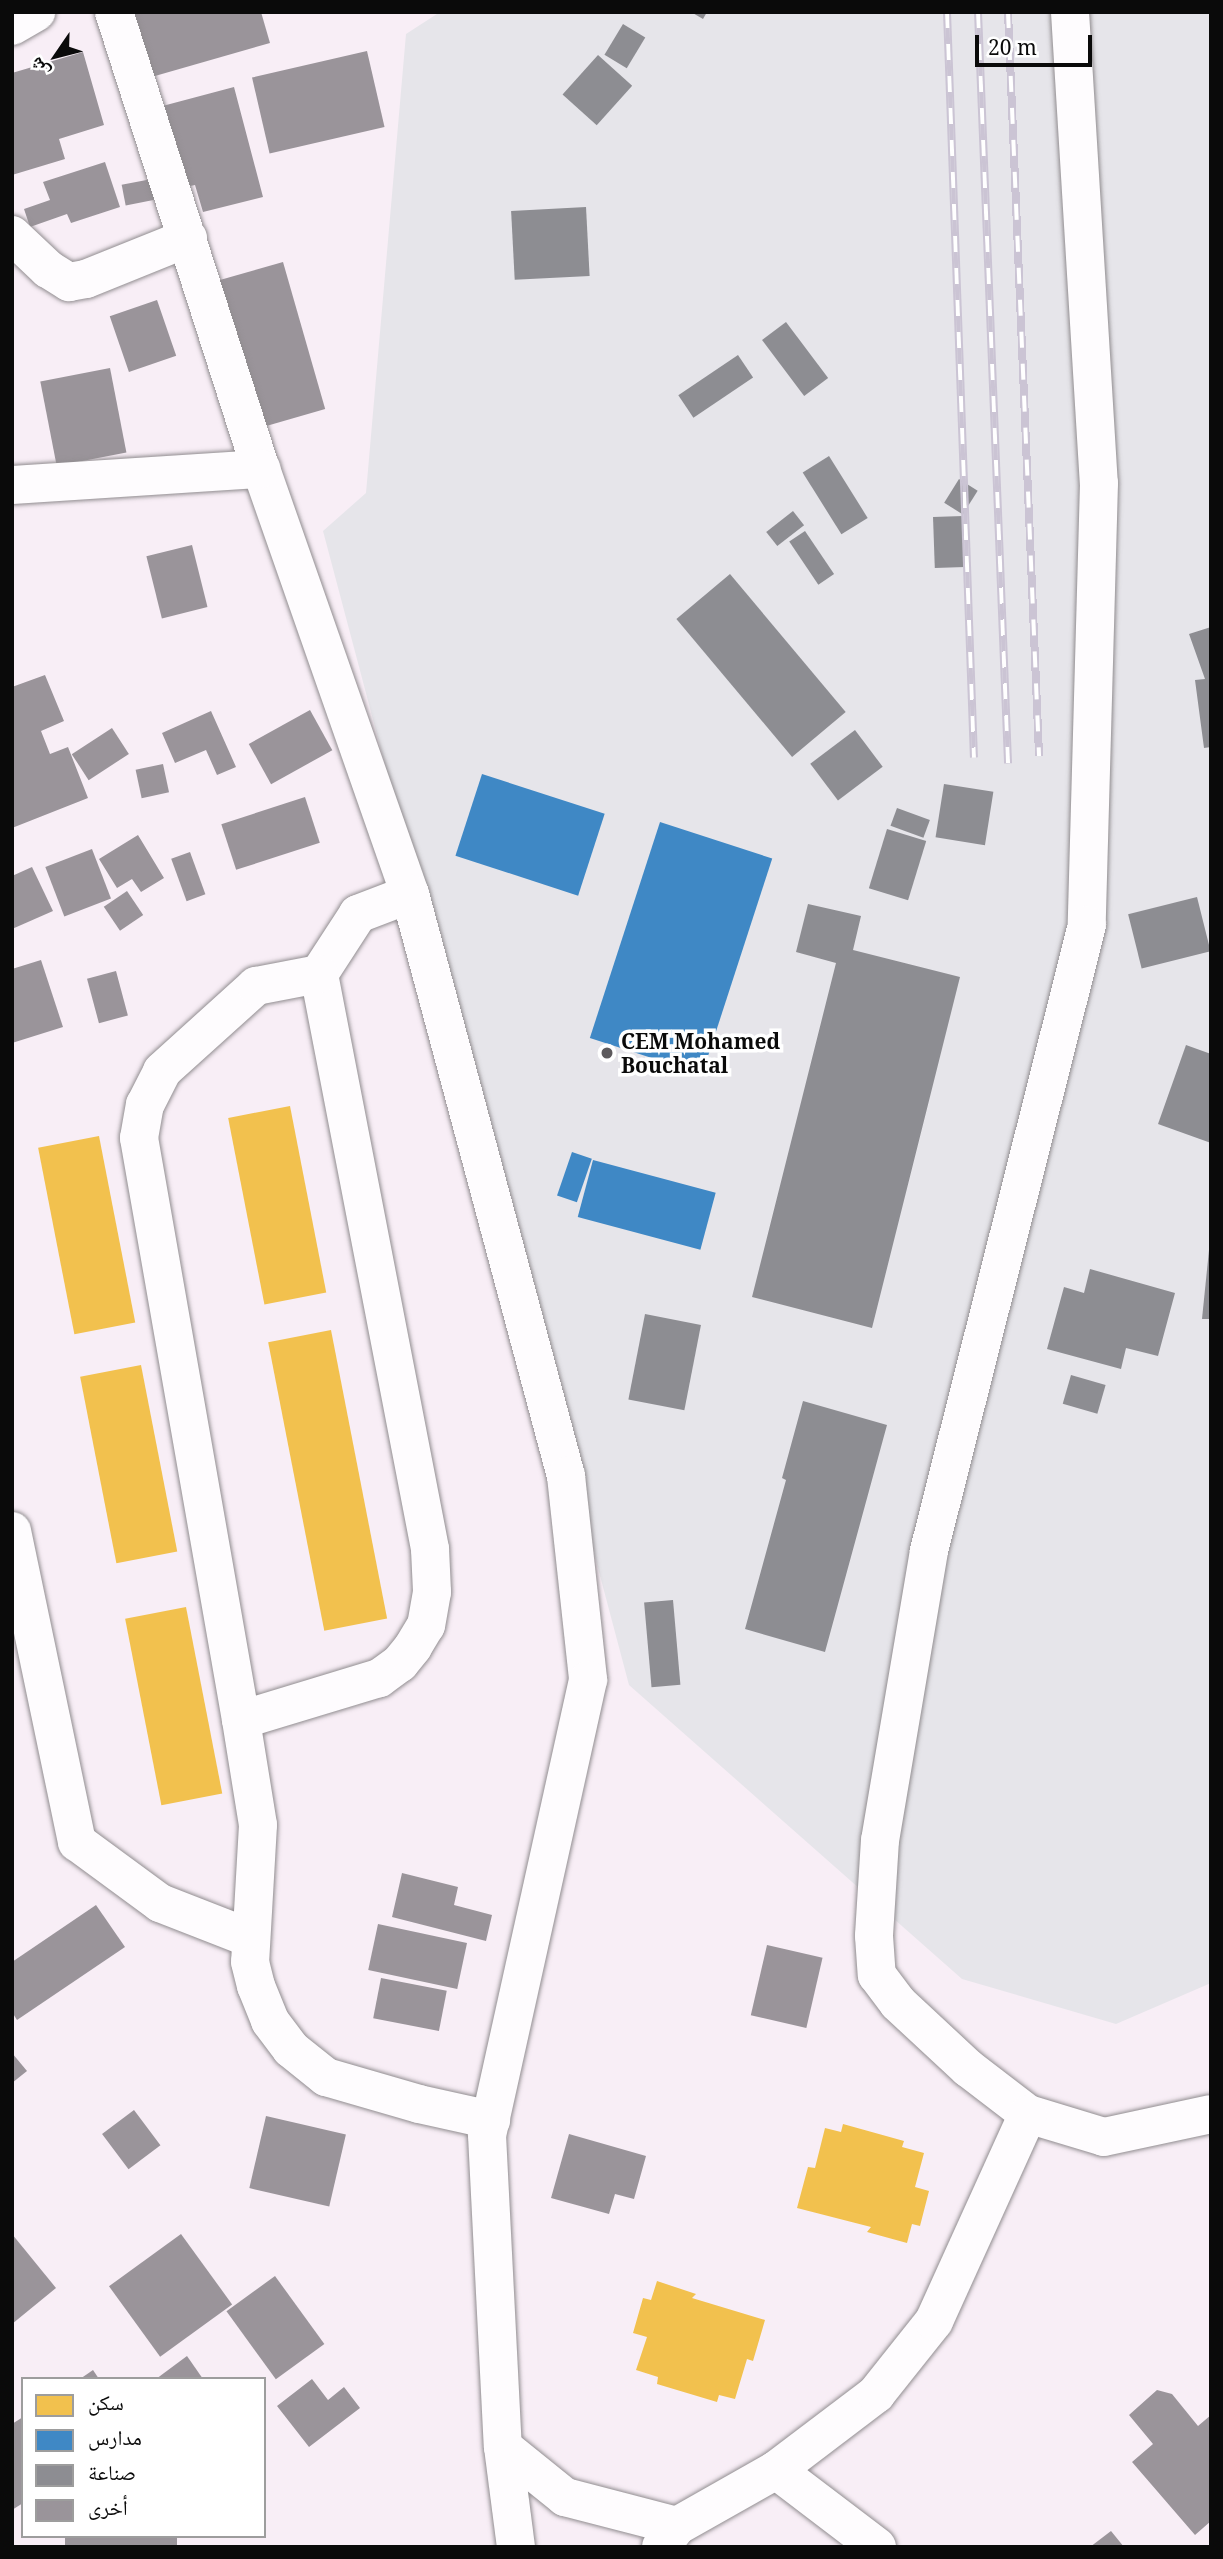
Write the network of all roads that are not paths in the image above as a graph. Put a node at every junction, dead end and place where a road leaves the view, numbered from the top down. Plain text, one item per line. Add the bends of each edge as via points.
1 (36, 12) edge
2 (114, 12) edge
3 (1070, 12) edge
4 (12, 26) edge
5 (12, 234) edge
6 (188, 238) junction
7 (261, 469) junction
8 (12, 485) edge
9 (410, 894) junction
10 (319, 974) junction
11 (12, 1531) edge
12 (241, 1720) junction
13 (250, 1938) junction
14 (1028, 2114) junction
15 (1211, 2114) edge
16 (491, 2120) junction
17 (503, 2447) junction
18 (776, 2470) junction
19 (669, 2536) edge
20 (516, 2547) edge
21 (877, 2547) edge

1 - 4 street
2 - 6 street
3 - 14 street via 1100,483 1087,925 929,1551 880,1840 874,1936 877,1975 898,2003 968,2068
5 - 6 street via 48,269 69,282
6 - 7 street
7 - 8 street
7 - 9 street
9 - 10 street via 358,914
9 - 16 street via 566,1476 589,1680
10 - 12 street via 256,986 162,1071 145,1105 139,1138
10 - 12 street via 430,1549 432,1592 426,1625 413,1647 379,1678
11 - 13 street via 77,1842 160,1903
12 - 13 street via 258,1825
13 - 16 street via 250,1962 270,2021 291,2049 326,2077
14 - 15 street via 1104,2137
14 - 18 street via 934,2321 876,2394
16 - 17 street via 486,2135
17 - 19 street via 565,2497
17 - 20 street
18 - 19 street
18 - 21 street

